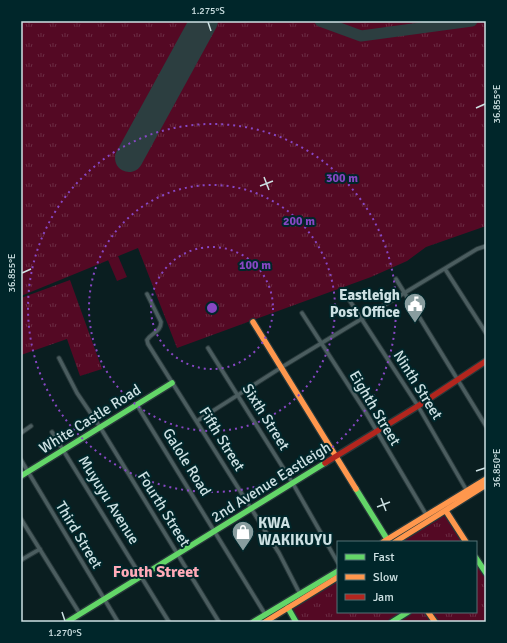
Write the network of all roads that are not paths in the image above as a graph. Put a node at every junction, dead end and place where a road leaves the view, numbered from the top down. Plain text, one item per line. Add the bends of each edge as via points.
1 (486, 246) edge
2 (445, 269) junction
3 (396, 279) dead end
4 (147, 294) dead end
5 (346, 294) dead end
6 (405, 294) junction
7 (302, 313) dead end
8 (363, 320) junction
9 (253, 322) dead end
10 (486, 333) edge
11 (322, 345) junction
12 (208, 348) dead end
13 (59, 358) dead end
14 (486, 361) edge
15 (282, 367) junction
16 (458, 379) junction
17 (172, 383) junction
18 (238, 396) junction
19 (137, 405) junction
20 (418, 406) junction
21 (197, 421) junction
22 (31, 426) dead end
23 (486, 426) edge
24 (100, 427) junction
25 (377, 431) junction
26 (52, 432) dead end
27 (21, 433) edge
28 (64, 450) junction
29 (336, 456) junction
30 (21, 460) edge
31 (28, 472) junction
32 (21, 476) edge
33 (486, 479) edge
34 (292, 482) junction
35 (486, 485) edge
36 (467, 490) junction
37 (251, 508) junction
38 (446, 510) junction
39 (427, 516) junction
40 (21, 519) edge
41 (215, 530) junction
42 (385, 541) edge
43 (397, 541) edge
44 (465, 541) edge
45 (40, 548) junction
46 (178, 554) junction
47 (21, 560) edge
48 (477, 560) edge
49 (337, 561) edge
50 (482, 567) junction
51 (477, 570) edge
52 (337, 572) edge
53 (486, 573) edge
54 (141, 576) junction
55 (337, 578) edge
56 (300, 594) junction
57 (104, 599) junction
58 (288, 608) junction
59 (406, 613) edge
60 (429, 613) edge
61 (80, 614) junction
62 (265, 614) junction
63 (69, 621) edge
64 (118, 622) edge
65 (169, 622) edge
66 (219, 622) edge
67 (253, 622) edge
68 (265, 622) edge
69 (296, 622) edge
70 (392, 622) edge
71 (435, 622) edge

1 - 2 street
2 - 6 street
2 - 10 street
3 - 6 street
4 - 17 street, Fifth Street via 161,322 158,331 147,340
5 - 8 street, Ninth Street
6 - 8 street
6 - 16 street
7 - 11 street, Eighth Street
8 - 11 street
8 - 20 street, Ninth Street
9 - 15 street
11 - 15 street
11 - 25 street, Eighth Street
12 - 18 street, Sixth Street
13 - 24 street, Fourth Street
14 - 16 street, 2nd Avenue Eastleigh
15 - 18 street
15 - 29 street
16 - 20 street, 2nd Avenue Eastleigh
16 - 23 street
17 - 19 street, White Castle Road
17 - 21 street, Fifth Street
18 - 21 street
18 - 34 street, Sixth Street
19 - 24 street, White Castle Road
19 - 41 street, Galole Road
20 - 25 street, 2nd Avenue Eastleigh
20 - 36 street, Ninth Street
21 - 37 street, Fifth Street
22 - 27 street
24 - 28 street, White Castle Road
24 - 46 street, Fourth Street
25 - 29 street, 2nd Avenue Eastleigh
25 - 39 street, Eighth Street
26 - 28 street, Muyuyu Avenue
28 - 31 street, White Castle Road
28 - 54 street, Muyuyu Avenue
29 - 34 street, 2nd Avenue Eastleigh
29 - 42 street
30 - 31 street, Third Street
31 - 32 street, White Castle Road
31 - 57 street, Third Street
33 - 36 street
34 - 37 street, 2nd Avenue Eastleigh
34 - 49 street, Sixth Street
35 - 38 street
36 - 39 street
37 - 41 street, 2nd Avenue Eastleigh
37 - 56 street, Fifth Street via 279,553
38 - 43 street
38 - 44 street
39 - 42 street
40 - 45 street
41 - 46 street, 2nd Avenue Eastleigh
41 - 62 street, Galole Road
45 - 47 street
45 - 61 street
46 - 54 street, 2nd Avenue Eastleigh
46 - 66 street, Fourth Street
48 - 50 street
50 - 51 street
50 - 53 street
52 - 56 street
54 - 57 street, 2nd Avenue Eastleigh
54 - 65 street, Muyuyu Avenue
55 - 58 street
56 - 62 street
57 - 61 street, 2nd Avenue Eastleigh
57 - 64 street, Third Street
58 - 68 street
58 - 69 street
59 - 70 street
60 - 71 street
61 - 63 street, 2nd Avenue Eastleigh
62 - 67 street

